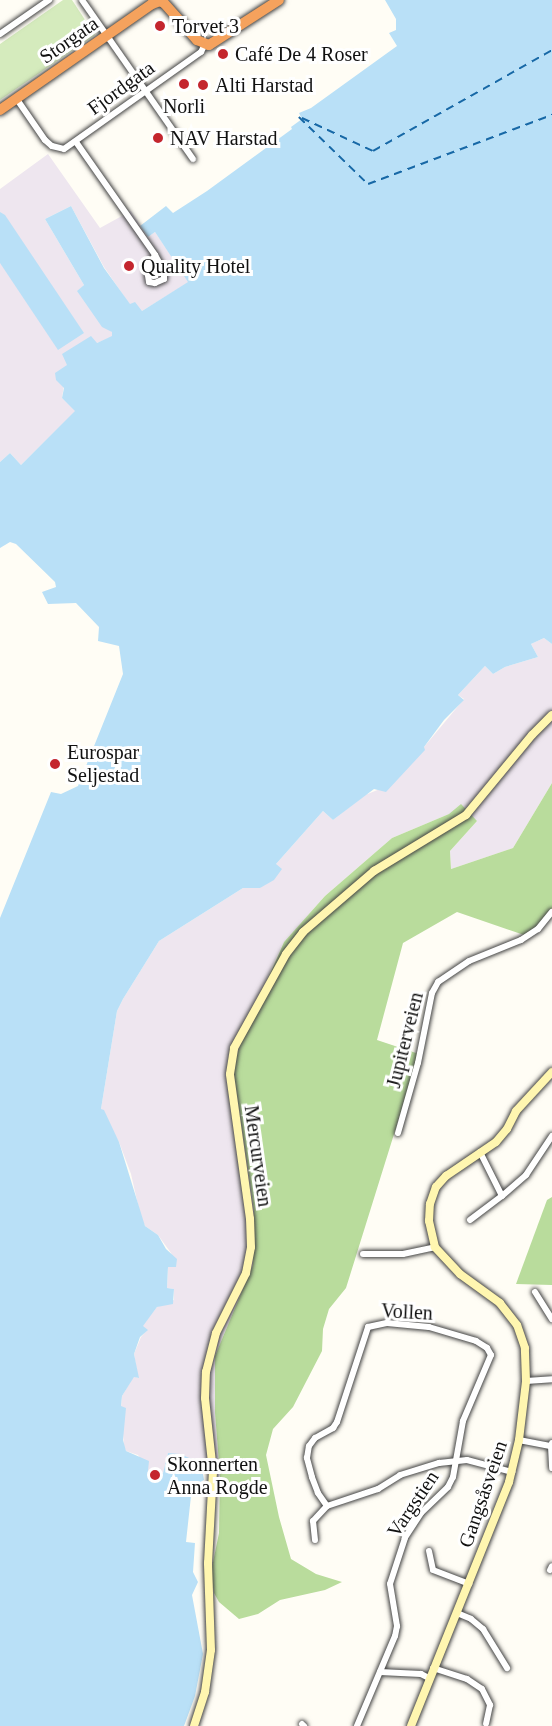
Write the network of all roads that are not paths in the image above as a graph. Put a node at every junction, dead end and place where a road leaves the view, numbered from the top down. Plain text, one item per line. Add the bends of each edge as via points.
1 (49, 0) edge
2 (82, 0) edge
3 (279, 0) edge
4 (160, 1) edge
5 (0, 34) edge
6 (106, 36) junction
7 (205, 44) junction
8 (146, 92) junction
9 (16, 98) junction
10 (0, 110) edge
11 (76, 142) junction
12 (193, 159) dead end
13 (155, 255) dead end
14 (552, 715) edge
15 (552, 912) edge
16 (552, 1072) edge
17 (398, 1133) dead end
18 (552, 1136) edge
19 (480, 1152) junction
20 (502, 1196) junction
21 (470, 1221) dead end
22 (435, 1247) junction
23 (363, 1254) dead end
24 (535, 1292) dead end
25 (552, 1318) edge
26 (552, 1379) edge
27 (526, 1381) junction
28 (519, 1440) junction
29 (551, 1444) edge
30 (456, 1461) junction
31 (552, 1468) edge
32 (512, 1472) junction
33 (327, 1506) junction
34 (315, 1540) dead end
35 (429, 1551) dead end
36 (469, 1584) junction
37 (457, 1613) junction
38 (434, 1668) junction
39 (507, 1668) dead end
40 (380, 1672) junction
41 (429, 1678) junction
42 (486, 1724) dead end
43 (194, 1726) edge
44 (357, 1726) edge
45 (411, 1726) edge

1 - 5 street
2 - 6 street
3 - 7 highway, Fjordgata via 214,43
4 - 6 highway, Storgata
4 - 7 highway
6 - 8 street
6 - 9 highway, Storgata
7 - 8 street, Fjordgata via 201,52
8 - 11 street, Fjordgata
8 - 12 street
9 - 10 highway, Storgata
9 - 11 street, Fjordgata via 52,147 64,149
11 - 13 street
14 - 43 main road, Mercurveien via 466,815 374,871 303,932 286,954 234,1048 230,1074 251,1247 246,1273 216,1333 206,1372 213,1472 208,1563 211,1650 205,1692
15 - 17 street, Jupiterveien via 538,929 521,940 469,961 438,982
16 - 19 main road via 516,1111 496,1142
18 - 20 street via 526,1175
19 - 20 street
19 - 22 main road via 436,1187 429,1221
20 - 21 street
22 - 23 street via 403,1254
22 - 27 main road, Gangsåsveien via 460,1274 512,1316 524,1341
24 - 25 street
26 - 27 street
27 - 28 main road, Gangsåsveien
28 - 29 street
28 - 32 main road, Gangsåsveien
29 - 31 street
30 - 32 street via 467,1460
30 - 33 street via 417,1469 378,1489
30 - 33 street, Vollen via 463,1421 491,1355 487,1348 429,1327 387,1323 368,1327 337,1422 309,1446 307,1458 312,1477
30 - 40 street, Vargstien via 448,1487 422,1513 405,1539 390,1584 397,1626
32 - 36 main road, Gangsåsveien
33 - 34 street via 313,1521
35 - 36 street, Gangsåsveien via 433,1570
36 - 37 main road, Gangsåsveien
37 - 38 main road, Gangsåsveien
37 - 39 street via 483,1629
38 - 41 main road, Gangsåsveien
38 - 42 street via 467,1679 482,1689 490,1705
40 - 41 street
40 - 44 street, Vargstien
41 - 45 main road, Gangsåsveien

